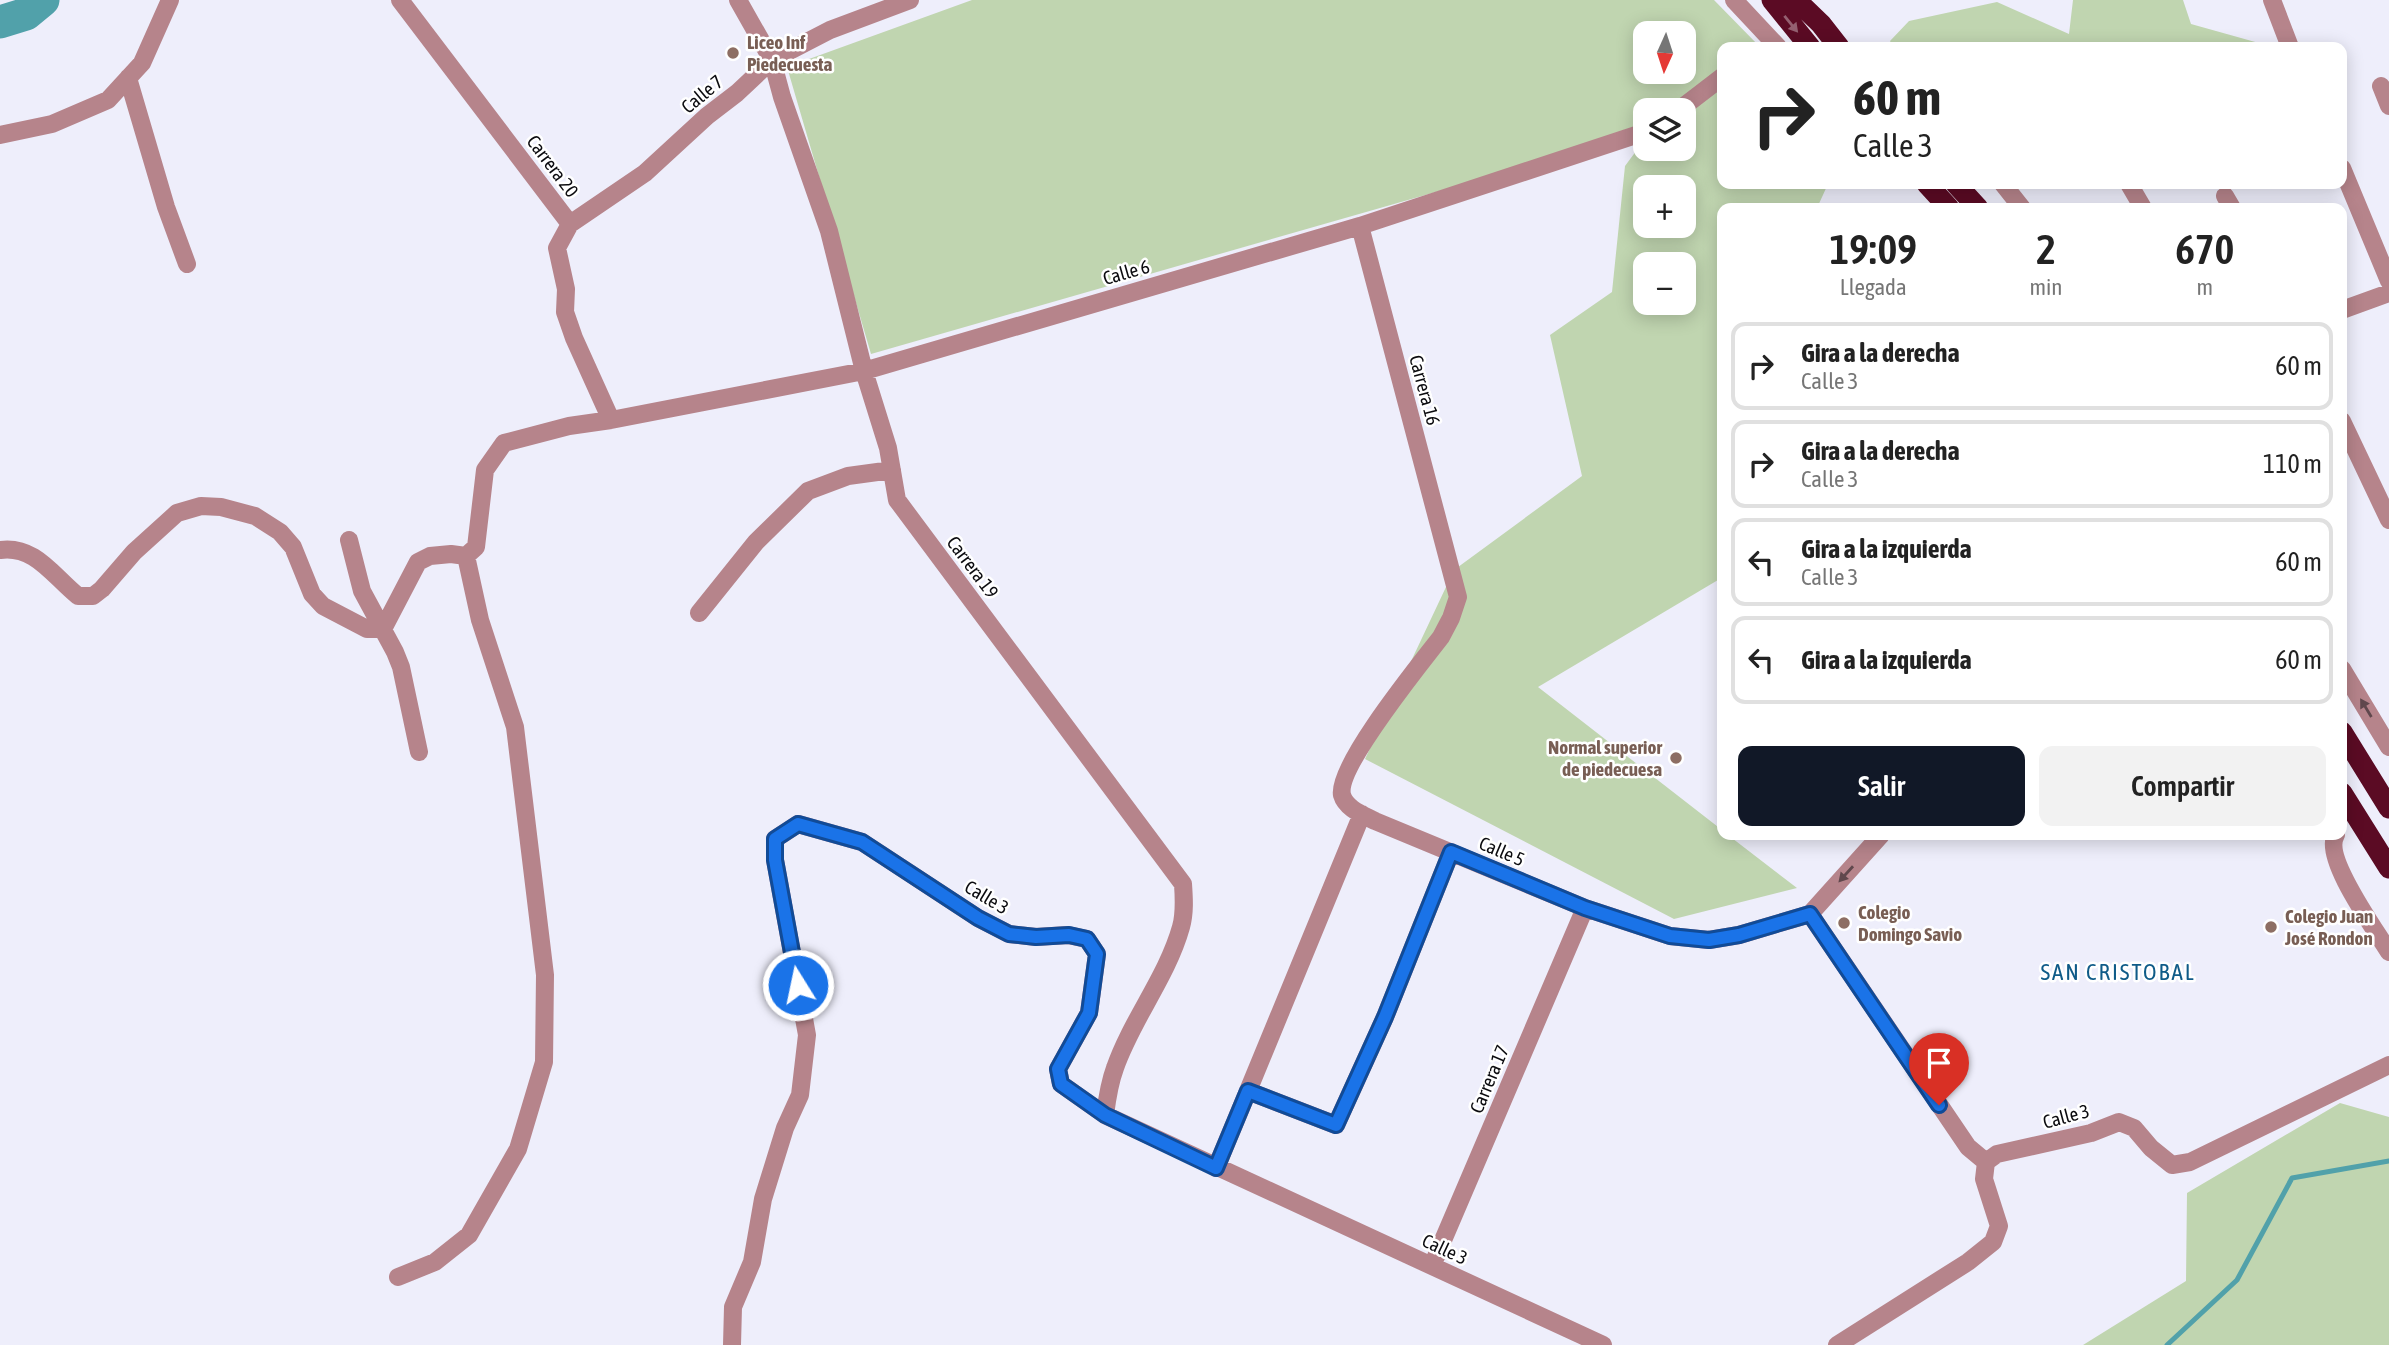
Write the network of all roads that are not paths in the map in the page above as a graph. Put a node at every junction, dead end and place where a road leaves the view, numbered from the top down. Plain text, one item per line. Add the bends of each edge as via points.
1 (170, 0) edge
2 (400, 0) edge
3 (738, 0) edge
4 (1734, 0) edge
5 (1772, 0) edge
6 (1796, 0) edge
7 (1813, 0) edge
8 (2272, 0) edge
9 (907, 1) edge
10 (1821, 24) junction
11 (1765, 42) edge
12 (1806, 42) edge
13 (1835, 42) edge
14 (2289, 42) edge
15 (772, 60) junction
16 (128, 78) junction
17 (1717, 80) edge
18 (2381, 86) dead end
19 (1694, 98) edge
20 (2389, 106) edge
21 (0, 135) edge
22 (1633, 136) edge
23 (2347, 180) edge
24 (1932, 189) edge
25 (1961, 189) edge
26 (2007, 189) edge
27 (1944, 203) edge
28 (1973, 203) edge
29 (2018, 203) edge
30 (570, 224) junction
31 (1360, 226) junction
32 (187, 264) dead end
33 (2389, 281) edge
34 (2389, 293) edge
35 (2347, 308) edge
36 (864, 371) junction
37 (611, 420) junction
38 (2347, 432) edge
39 (892, 470) junction
40 (2389, 520) edge
41 (349, 540) dead end
42 (0, 550) edge
43 (466, 556) junction
44 (1450, 564) joint
45 (698, 613) dead end
46 (383, 629) junction
47 (2347, 678) edge
48 (2347, 740) edge
49 (2389, 747) edge
50 (419, 752) dead end
51 (2389, 808) edge
52 (1362, 814) junction
53 (2350, 825) edge
54 (1877, 840) edge
55 (2334, 840) edge
56 (1451, 852) junction
57 (2389, 869) edge
58 (1585, 908) junction
59 (1810, 914) junction
60 (2389, 952) edge
61 (2389, 1065) edge
62 (1248, 1091) junction
63 (1105, 1115) junction
64 (1986, 1162) junction
65 (1216, 1168) junction
66 (1432, 1266) junction
67 (398, 1277) dead end
68 (732, 1345) edge
69 (1603, 1345) edge
70 (1837, 1345) edge

1 - 16 street via 142,62
2 - 30 street, Carrera 20
3 - 15 street, Carrera 19
4 - 11 street
5 -> 12 highway
6 - 10 highway
7 - 10 street
8 - 14 street
9 - 15 street, Calle 7 via 830,30
10 - 13 highway
15 - 30 street, Calle 7 via 645,173
15 - 36 street, Carrera 19 via 829,231
16 - 21 street via 108,100 52,124
16 - 32 street
17 - 19 street
18 - 20 street
22 - 31 street, Calle 6
23 - 33 street
24 - 27 highway
25 - 28 highway
26 - 29 street
30 - 37 street, Carrera 20 via 557,248 566,289 565,312
31 - 36 street, Calle 6
31 - 44 street, Carrera 16
34 - 35 street
36 - 37 street, Calle 6
36 - 39 street, Carrera 19
37 - 43 street via 504,443 485,470 476,547
38 - 40 street
39 - 45 street via 848,476 808,491 756,542
39 - 63 street, Carrera 19 via 897,500 1183,884 1181,926 1116,1065
41 - 46 street via 362,591
42 - 46 street via 13,548 32,554 78,596 93,596 177,513 201,506 221,507 255,516 280,532 293,547 312,594 323,606 367,629
43 - 46 street via 430,556 418,562
43 - 67 street via 480,620 515,727 545,975 544,1062 518,1149 469,1235 435,1262
44 - 52 street, Calle 5 via 1458,597 1451,618 1345,775 1343,799
46 - 50 street via 401,667
49 -> 47 street
48 - 51 highway
52 - 56 street, Calle 5
52 - 62 street
53 - 57 highway
54 -> 59 street
55 - 60 street via 2337,867
56 - 58 street, Calle 5
56 - 62 street via 1336,1125
58 - 59 street, Calle 5 via 1670,936 1709,940
58 - 66 street, Carrera 17
59 - 64 street via 1968,1147
61 - 64 street, Calle 3 via 2190,1162 2172,1165 2134,1128 2119,1122 2091,1133 1997,1154
62 - 65 street
63 - 65 street, Calle 3
63 - 68 street, Calle 3 via 1061,1084 1058,1069 1089,1013 1097,954 1087,939 1009,934 862,842 798,824 775,839 775,860 807,1035 800,1095 785,1128 763,1199 751,1262 733,1307
64 - 70 street via 1984,1179 1999,1226 1993,1242
65 - 66 street, Calle 3
66 - 69 street, Calle 3

